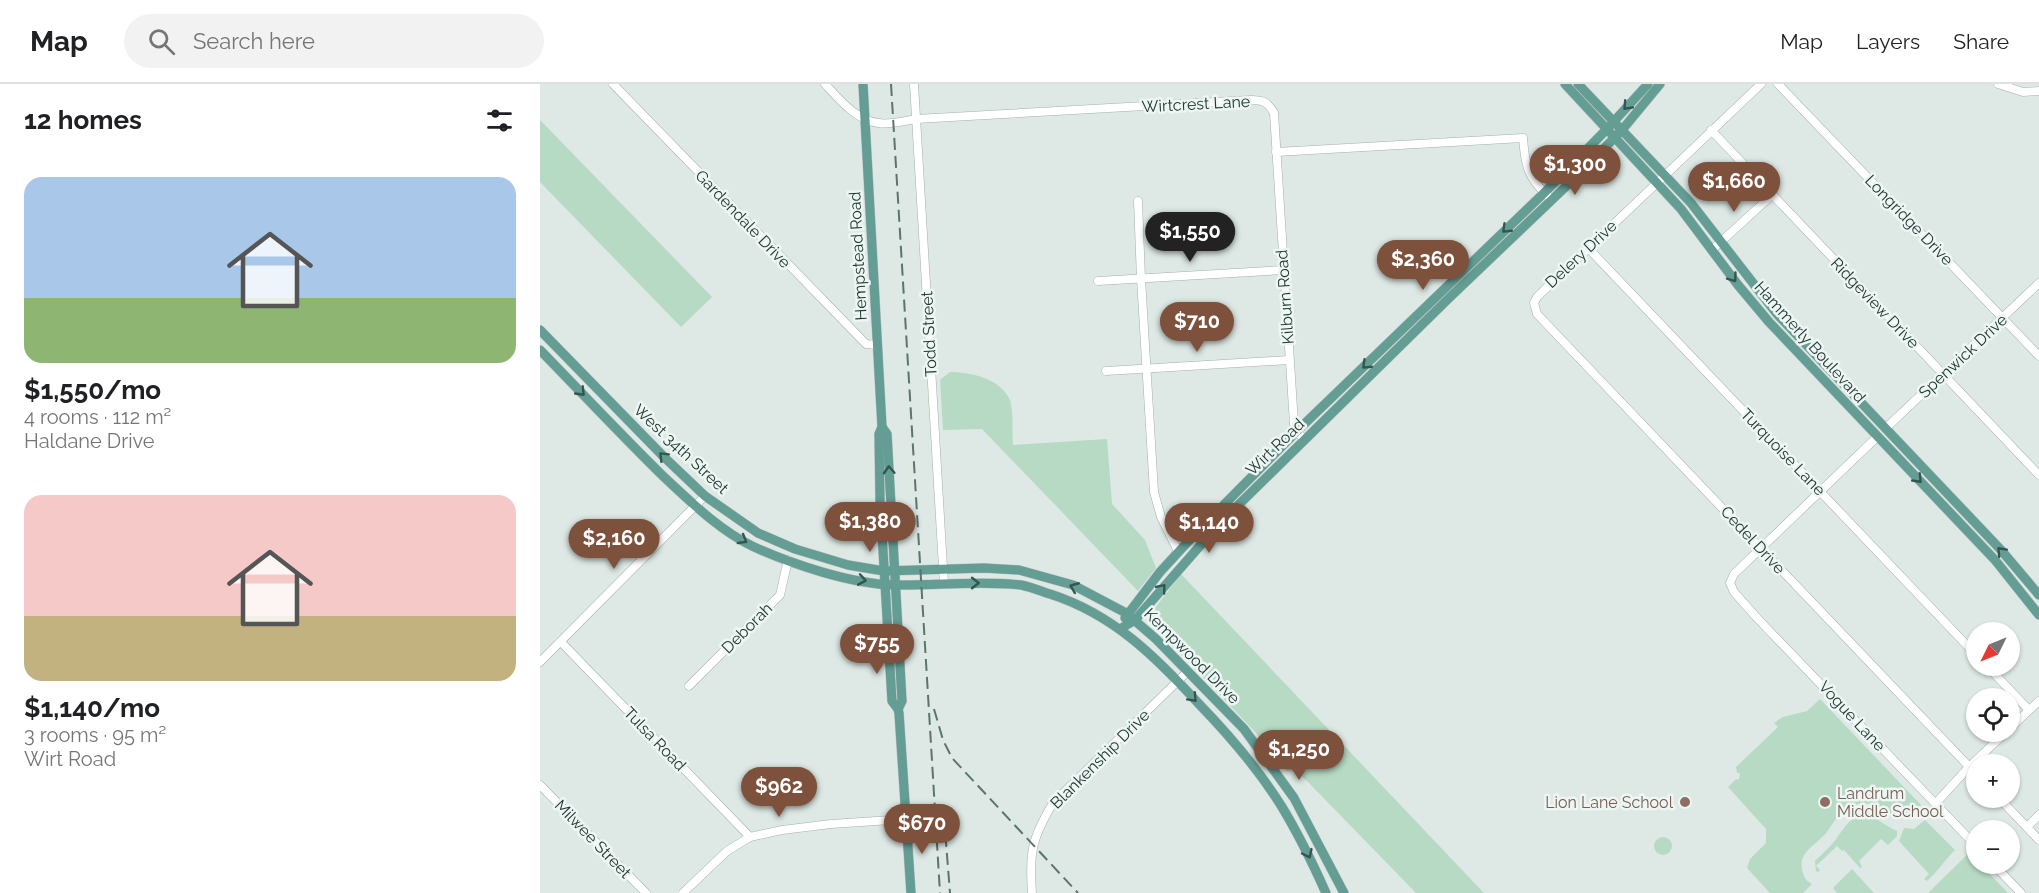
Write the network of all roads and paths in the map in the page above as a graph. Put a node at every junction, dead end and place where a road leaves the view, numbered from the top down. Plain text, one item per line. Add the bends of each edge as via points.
1 (613, 84) edge
2 (825, 84) edge
3 (863, 84) edge
4 (914, 84) edge
5 (1565, 84) edge
6 (1578, 84) edge
7 (1648, 84) edge
8 (1660, 84) edge
9 (1761, 84) edge
10 (1778, 84) edge
11 (1998, 84) edge
12 (2039, 91) edge
13 (865, 118) junction
14 (916, 119) junction
15 (1610, 125) junction
16 (1712, 130) junction
17 (1618, 133) junction
18 (1276, 152) junction
19 (1665, 175) junction
20 (1657, 183) junction
21 (1772, 195) junction
22 (1547, 196) junction
23 (1138, 201) dead end
24 (1722, 242) junction
25 (1588, 248) junction
26 (1713, 249) junction
27 (1283, 270) junction
28 (1141, 279) junction
29 (1098, 281) dead end
30 (2039, 283) edge
31 (1534, 303) joint
32 (2003, 318) junction
33 (1790, 328) junction
34 (540, 330) edge
35 (1781, 335) junction
36 (877, 345) junction
37 (540, 350) edge
38 (2039, 356) edge
39 (1289, 360) junction
40 (1146, 369) junction
41 (1106, 371) dead end
42 (1944, 374) junction
43 (1852, 410) junction
44 (623, 416) junction
45 (612, 425) junction
46 (882, 427) junction
47 (1886, 428) junction
48 (1297, 431) junction
49 (1877, 437) junction
50 (1304, 440) junction
51 (1914, 458) junction
52 (2039, 475) edge
53 (1821, 492) junction
54 (705, 496) junction
55 (695, 507) junction
56 (1960, 508) junction
57 (1953, 515) junction
58 (1761, 549) junction
59 (1178, 551) junction
60 (788, 560) junction
61 (943, 570) junction
62 (2020, 570) junction
63 (884, 571) junction
64 (895, 571) junction
65 (1035, 574) junction
66 (2011, 578) junction
67 (944, 584) junction
68 (890, 585) junction
69 (1033, 589) junction
70 (2039, 596) edge
71 (1126, 613) junction
72 (2039, 615) edge
73 (1135, 620) junction
74 (1120, 628) junction
75 (561, 642) junction
76 (1966, 644) edge
77 (540, 662) edge
78 (1187, 672) junction
79 (1997, 676) edge
80 (1178, 681) junction
81 (689, 686) dead end
82 (2039, 701) edge
83 (2030, 710) junction
84 (2020, 719) edge
85 (1995, 742) edge
86 (1983, 754) edge
87 (1966, 764) edge
88 (1966, 770) edge
89 (540, 785) edge
90 (1936, 803) junction
91 (2009, 808) edge
92 (2039, 815) edge
93 (906, 819) junction
94 (2027, 827) junction
95 (1966, 835) edge
96 (750, 837) junction
97 (2039, 840) edge
98 (2003, 874) edge
99 (646, 893) edge
100 (683, 893) edge
101 (911, 893) edge
102 (1032, 893) edge
103 (1326, 893) edge
104 (1344, 893) edge
105 (2021, 893) edge

1 - 36 street, Gardendale Drive via 866,344
2 - 13 street via 846,106
3 - 13 main road, Hempstead Road
4 - 14 street, Todd Street
5 - 15 main road, Hammerly Boulevard
6 - 15 main road, Hammerly Boulevard
7 -> 15 main road, Wirt Road
8 - 17 main road, Wirt Road
9 - 16 street, Delery Drive
10 - 32 street, Longridge Drive
11 - 12 street via 2023,92
13 - 14 street, Wirtcrest Lane via 879,123
13 - 36 main road, Hempstead Road
14 - 18 street, Wirtcrest Lane via 1262,100 1274,113
14 - 61 street, Todd Street
15 - 17 main road, Hammerly Boulevard
15 - 22 main road, Wirt Road
16 - 19 street, Delery Drive
16 - 21 street, Ridgeview Drive
17 - 19 main road, Hammerly Boulevard
17 - 20 main road, Hammerly Boulevard
17 - 22 main road, Wirt Road via 1581,172
18 - 22 street via 1523,138 1525,164
18 - 27 street, Kilburn Road
19 - 20 street, Delery Drive
19 - 24 main road, Hammerly Boulevard
20 - 25 street, Delery Drive
20 - 26 main road, Hammerly Boulevard
21 - 24 street
21 - 42 street, Ridgeview Drive
22 -> 48 main road, Wirt Road
22 - 50 main road, Wirt Road
23 - 28 street
24 - 26 street
24 - 33 main road, Hammerly Boulevard
25 - 31 street, Delery Drive
25 - 53 street, Turquoise Lane
26 -> 35 main road, Hammerly Boulevard
27 - 28 street
27 - 39 street, Kilburn Road
28 - 29 street
28 - 40 street
30 - 32 street, Spenwick Drive
31 - 58 street, Cedel Drive via 1537,314
32 - 38 street, Longridge Drive
32 - 42 street, Spenwick Drive
33 - 35 main road
33 - 47 main road, Hammerly Boulevard
34 - 44 main road, West 34th Street
35 - 43 main road, Hammerly Boulevard
36 - 46 main road, Hempstead Road
37 -> 45 main road, West 34th Street
39 - 40 street
39 - 48 street, Kilburn Road
40 - 41 street
40 - 59 street via 1154,492 1161,518
42 - 47 street, Spenwick Drive
42 - 52 street, Ridgeview Drive
43 - 47 main road via 1880,429
43 - 49 main road, Hammerly Boulevard
44 - 45 main road
54 -> 44 main road, West 34th Street
45 - 55 main road, West 34th Street
46 - 63 main road, Hempstead Road via 878,441
64 -> 46 main road, Hempstead Road via 887,434
47 - 51 main road, Hammerly Boulevard
48 - 50 street
48 - 59 main road, Wirt Road
49 - 51 main road via 1885,437
49 - 53 street
49 -> 57 main road, Hammerly Boulevard
73 -> 50 main road, Wirt Road via 1203,540
51 - 56 main road, Hammerly Boulevard
53 - 58 street
53 - 76 street, Turquoise Lane
54 - 55 street
54 - 63 main road, West 34th Street via 742,524 795,549
55 -> 60 main road, West 34th Street via 752,545
55 - 75 street
56 - 57 main road
62 -> 56 main road, Hammerly Boulevard
57 - 66 main road, Hammerly Boulevard
58 - 87 street, Cedel Drive
58 - 90 street, Vogue Lane via 1734,574 1730,583 1734,592
59 - 71 main road, Wirt Road
60 -> 68 main road, West 34th Street via 846,578
60 - 81 street, Deborah via 780,595
61 - 64 main road, Kempwood Drive
61 - 65 main road, Kempwood Drive via 984,568
61 - 67 street, Todd Street
62 - 66 main road
62 - 70 main road, Hammerly Boulevard
63 - 64 main road, West 34th Street
63 - 68 main road, Hempstead Road
64 - 68 main road, Hempstead Road
65 - 69 main road
71 -> 65 main road, Kempwood Drive via 1073,585
66 - 72 main road, Hammerly Boulevard
67 - 68 main road, Kempwood Drive
67 -> 69 main road, Kempwood Drive
68 - 93 main road, Hempstead Road via 902,701 898,709
69 - 74 main road, Kempwood Drive via 1074,602
71 - 73 main road, Kempwood Drive
71 - 74 main road, Wirt Road
73 - 74 main road, Wirt Road
73 - 78 main road, Kempwood Drive
74 - 80 main road, Kempwood Drive
75 - 77 street
75 - 96 street, Tulsa Road
78 - 80 street, Blankenship Drive
78 - 104 main road, Kempwood Drive via 1244,729 1276,771
79 - 83 street
80 - 102 street, Blankenship Drive via 1053,803 1037,828 1032,845
80 -> 103 main road, Kempwood Drive via 1232,739 1269,787 1302,842
82 - 83 street
83 - 84 street
85 - 86 street
88 - 90 street
89 - 99 street, Milwee Street
90 - 95 street, Vogue Lane
91 - 94 street
92 - 94 street
93 - 96 street via 831,824
93 - 101 main road, Hempstead Road
94 - 97 street
96 - 100 street via 727,851
98 - 105 street

